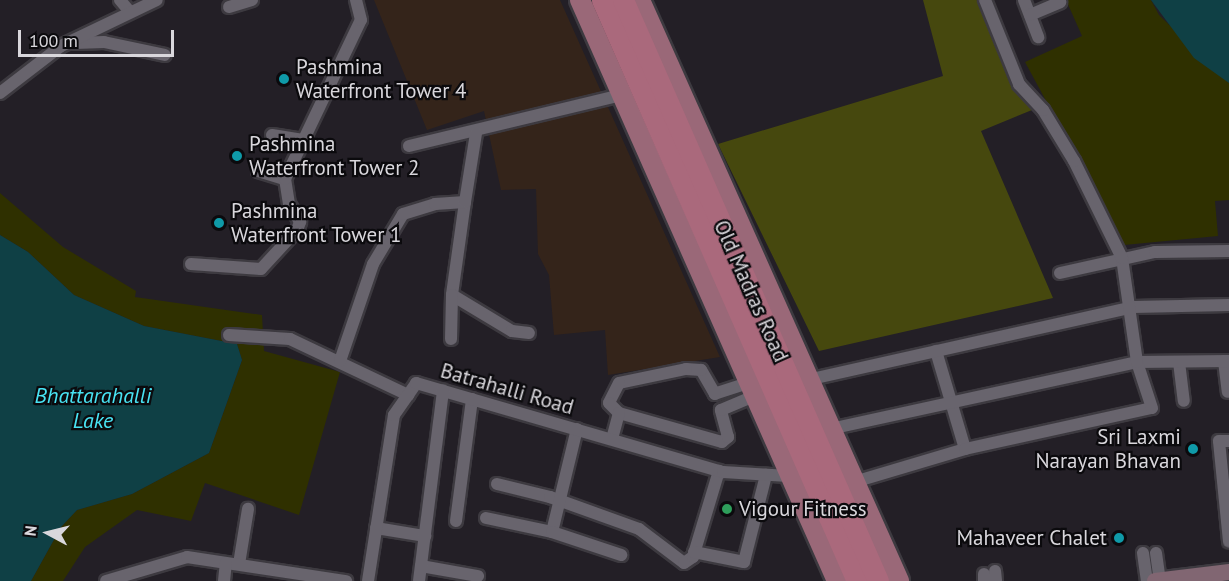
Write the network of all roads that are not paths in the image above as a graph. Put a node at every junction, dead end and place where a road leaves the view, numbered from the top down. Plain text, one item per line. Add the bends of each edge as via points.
1 (120, 0) edge
2 (252, 0) edge
3 (357, 0) edge
4 (580, 0) edge
5 (602, 0) edge
6 (623, 0) edge
7 (640, 0) edge
8 (985, 0) edge
9 (1024, 0) edge
10 (150, 2) edge
11 (1060, 3) dead end
12 (229, 7) dead end
13 (130, 12) junction
14 (1030, 15) junction
15 (1038, 37) dead end
16 (70, 44) junction
17 (165, 55) dead end
18 (0, 93) edge
19 (622, 95) junction
20 (476, 133) junction
21 (272, 135) dead end
22 (305, 140) junction
23 (409, 146) dead end
24 (258, 171) dead end
25 (285, 179) junction
26 (465, 202) junction
27 (1229, 251) edge
28 (1122, 258) junction
29 (192, 264) dead end
30 (1060, 273) dead end
31 (452, 296) junction
32 (1229, 305) edge
33 (1133, 307) junction
34 (529, 333) dead end
35 (229, 335) dead end
36 (451, 339) dead end
37 (936, 351) junction
38 (340, 361) junction
39 (1227, 361) edge
40 (1137, 362) junction
41 (1179, 362) junction
42 (807, 380) junction
43 (751, 389) junction
44 (443, 390) junction
45 (1228, 392) edge
46 (715, 394) junction
47 (408, 395) junction
48 (472, 399) junction
49 (1184, 401) dead end
50 (951, 404) junction
51 (721, 410) junction
52 (619, 413) junction
53 (577, 429) junction
54 (830, 429) junction
55 (612, 439) junction
56 (1229, 441) edge
57 (965, 449) junction
58 (719, 471) junction
59 (766, 475) junction
60 (788, 476) junction
61 (854, 482) junction
62 (497, 484) dead end
63 (561, 501) junction
64 (248, 509) dead end
65 (486, 518) dead end
66 (1227, 520) edge
67 (456, 521) dead end
68 (376, 528) junction
69 (552, 532) junction
70 (425, 536) junction
71 (1229, 542) edge
72 (694, 552) junction
73 (621, 555) dead end
74 (232, 563) junction
75 (421, 566) junction
76 (274, 575) edge
77 (478, 576) dead end
78 (1220, 576) edge
79 (106, 581) edge
80 (224, 581) edge
81 (341, 581) edge
82 (368, 581) edge
83 (419, 581) edge
84 (837, 581) edge
85 (857, 581) edge
86 (878, 581) edge
87 (899, 581) edge
88 (1147, 581) edge
89 (1162, 581) edge

1 - 13 street
2 - 12 street
3 - 22 street via 361,20
4 - 19 main road
5 - 85 highway, Old Madras Road
6 - 86 highway, Old Madras Road
7 - 42 main road
8 - 28 street via 1019,84 1043,110 1074,161
9 - 14 street
10 - 13 street
11 - 14 street
13 - 16 street
14 - 15 street
16 - 17 street via 104,42
16 - 18 street
19 - 20 street
19 - 43 main road
20 - 23 street
20 - 26 street
21 - 22 street
22 - 25 street
24 - 25 street
25 - 29 street via 289,204 300,222 279,255 252,272
26 - 31 street
26 - 38 street via 435,204 403,214 373,264
27 - 28 street
28 - 30 street
28 - 33 street
31 - 34 street via 512,331
31 - 36 street
32 - 33 street
33 - 37 street
33 - 40 street
35 - 38 street via 273,334
37 - 42 street
37 - 50 street
38 - 47 street
39 - 41 street
39 - 45 street
40 - 41 street
40 - 50 street
40 - 57 street via 1152,408
41 - 49 street
42 - 54 main road
43 - 46 street
43 - 51 street
43 - 60 main road
44 - 47 street, Batrahalli Road via 416,383
44 - 48 street, Batrahalli Road
44 - 70 street
46 - 51 street
46 - 52 street via 701,370 686,369 619,383 609,398
47 - 68 street via 394,415
48 - 53 street, Batrahalli Road
48 - 67 street
50 - 54 street
50 - 57 street
51 - 52 street via 728,437 722,442
52 - 55 street
53 - 55 street, Batrahalli Road
53 - 63 street
54 - 61 main road
55 - 58 street, Batrahalli Road
56 - 66 street via 1219,441
57 - 61 street
58 - 59 street, Batrahalli Road
58 - 72 street
59 - 60 street, Batrahalli Road
59 - 72 street via 744,562 738,565
60 - 84 main road
61 - 87 main road
62 - 63 street
63 - 69 street
63 - 72 street via 639,530 677,561 689,561
64 - 74 street
65 - 69 street
66 - 71 street
68 - 70 street
68 - 82 street
69 - 73 street
70 - 75 street
74 - 76 street
74 - 79 street via 187,557
74 - 80 street
75 - 77 street
75 - 83 street
76 - 81 street
78 - 89 main road
88 - 89 street via 1150,553

